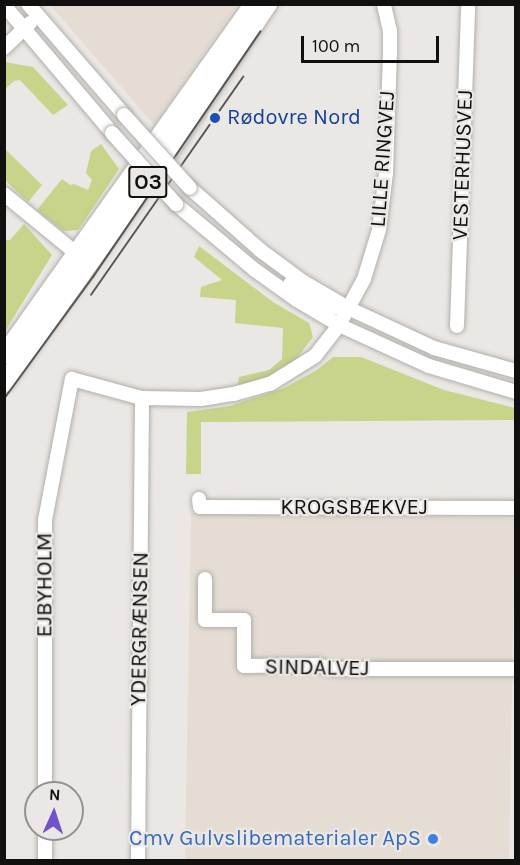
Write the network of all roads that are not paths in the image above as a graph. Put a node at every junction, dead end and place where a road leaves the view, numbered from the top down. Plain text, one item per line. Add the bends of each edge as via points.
1 (253, 4) edge
2 (268, 4) edge
3 (384, 4) edge
4 (468, 4) edge
5 (4, 5) edge
6 (33, 10) edge
7 (24, 28) junction
8 (4, 48) edge
9 (4, 194) edge
10 (194, 220) junction
11 (77, 254) junction
12 (348, 308) junction
13 (339, 325) junction
14 (457, 326) dead end
15 (4, 355) edge
16 (463, 357) junction
17 (516, 371) edge
18 (72, 379) joint
19 (4, 383) edge
20 (516, 392) edge
21 (142, 398) junction
22 (199, 499) dead end
23 (516, 508) edge
24 (205, 579) dead end
25 (516, 669) edge
26 (45, 781) edge
27 (45, 841) edge
28 (45, 861) edge
29 (138, 861) edge

1 - 11 main road, O3
2 - 19 main road, O3 via 173,146
3 - 12 street, LILLE RINGVEJ via 390,53 383,203 373,255
4 - 14 street, VESTERHUSVEJ
5 - 7 street
6 - 7 street
6 - 12 street, bridge via 190,188 260,250
7 - 8 street
7 - 10 street, bridge via 112,133
9 - 11 street
10 - 12 street via 226,237 327,307
10 - 13 street via 272,282
11 - 15 main road, O3
12 - 13 street, LILLE RINGVEJ
12 - 16 street via 434,348
13 - 16 street via 361,323 437,355
13 - 20 street via 429,366
13 - 21 street, LILLE RINGVEJ via 315,356 270,384 201,399
16 - 17 street
18 - 21 street, LILLE RINGVEJ
18 - 26 street, EJBYHOLM via 45,520
21 - 29 street, YDERGRÆNSEN
22 - 23 street, KROGSBÆKVEJ via 200,507
24 - 25 street, SINDALVEJ via 205,620 244,620 244,666
27 - 28 street

